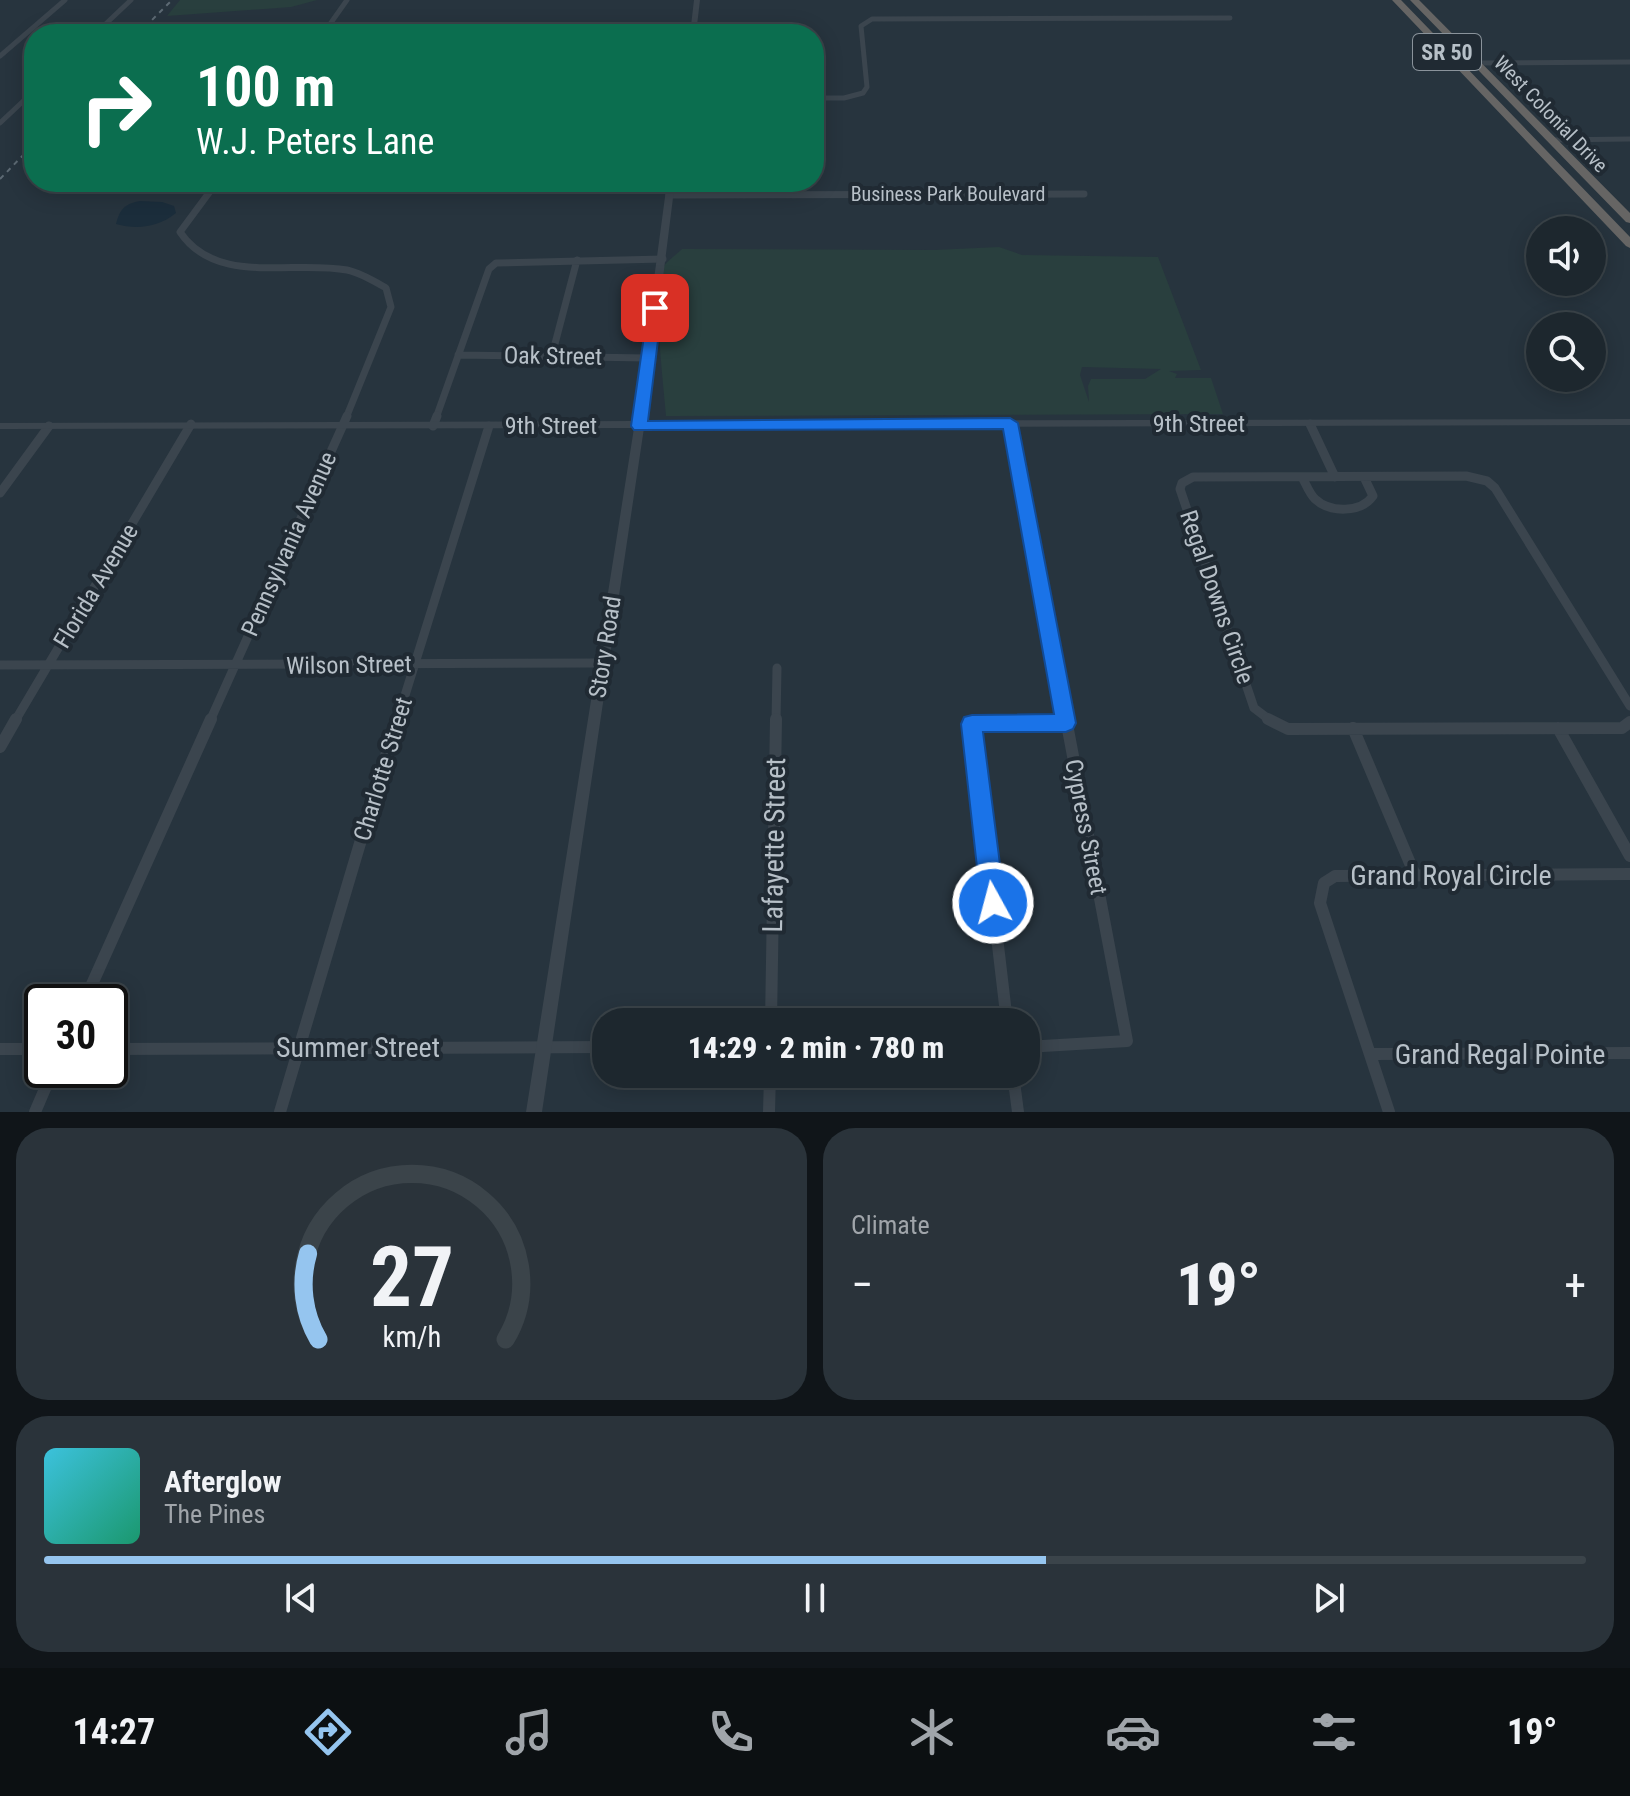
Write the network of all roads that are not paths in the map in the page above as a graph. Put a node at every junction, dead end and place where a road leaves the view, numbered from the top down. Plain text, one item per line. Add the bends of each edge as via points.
1 (65, 0) edge
2 (131, 0) edge
3 (347, 0) edge
4 (697, 0) edge
5 (1396, 0) edge
6 (1412, 1) edge
7 (1412, 17) junction
8 (1230, 18) dead end
9 (37, 24) edge
10 (106, 24) edge
11 (330, 24) edge
12 (694, 24) edge
13 (24, 35) edge
14 (1448, 35) junction
15 (0, 56) edge
16 (1630, 62) edge
17 (1476, 63) junction
18 (824, 98) edge
19 (24, 100) edge
20 (1498, 105) junction
21 (0, 123) edge
22 (1630, 139) edge
23 (1551, 140) junction
24 (210, 192) edge
25 (669, 192) edge
26 (1084, 194) dead end
27 (669, 195) junction
28 (1630, 220) edge
29 (1630, 244) edge
30 (663, 259) junction
31 (577, 260) junction
32 (458, 355) junction
33 (552, 355) junction
34 (647, 358) junction
35 (1630, 422) edge
36 (1010, 423) junction
37 (191, 424) junction
38 (1310, 424) junction
39 (343, 425) junction
40 (0, 426) edge
41 (49, 426) junction
42 (433, 426) junction
43 (489, 426) junction
44 (639, 426) junction
45 (1302, 477) junction
46 (1335, 477) junction
47 (1364, 477) junction
48 (0, 493) edge
49 (602, 663) junction
50 (414, 664) junction
51 (0, 665) edge
52 (49, 665) junction
53 (235, 666) junction
54 (777, 668) dead end
55 (1630, 706) edge
56 (1630, 722) edge
57 (1066, 723) junction
58 (1353, 728) junction
59 (1558, 728) junction
60 (0, 747) edge
61 (1630, 856) edge
62 (1630, 874) edge
63 (1415, 875) junction
64 (92, 984) edge
65 (771, 1008) edge
66 (1005, 1008) edge
67 (1040, 1046) edge
68 (299, 1047) junction
69 (544, 1047) junction
70 (592, 1047) edge
71 (0, 1049) edge
72 (24, 1049) edge
73 (128, 1049) edge
74 (1630, 1053) edge
75 (1370, 1054) junction
76 (45, 1088) edge
77 (770, 1088) edge
78 (1015, 1088) edge
79 (35, 1112) edge
80 (280, 1112) edge
81 (534, 1112) edge
82 (769, 1112) edge
83 (1018, 1112) edge
84 (1389, 1112) edge

1 - 9 street
2 - 10 street
3 - 11 street
4 - 12 street
5 - 7 highway, West Colonial Drive / SR 50
6 - 14 highway, West Colonial Drive / SR 50
7 - 14 highway
7 - 20 highway, West Colonial Drive / SR 50
8 - 18 street via 872,19 861,26 867,87 856,96
13 - 15 street
14 - 17 highway, West Colonial Drive / SR 50
16 - 17 street
17 - 23 highway, West Colonial Drive / SR 50
19 - 21 street
20 - 23 highway via 1533,133
20 - 29 highway, West Colonial Drive / SR 50
22 - 23 street
23 - 28 highway, West Colonial Drive / SR 50
24 - 39 street, Pennsylvania Avenue via 180,232 192,252 243,266 348,270 386,288 391,307 383,333
25 - 27 street, Story Road
26 - 27 street, Business Park Boulevard
27 - 30 street, Story Road
30 - 31 street
30 - 34 street, Story Road
31 - 32 street via 507,261 489,269
31 - 33 street
32 - 33 street, Oak Street
32 - 42 street
33 - 34 street, Oak Street
34 - 44 street, Story Road
35 - 38 street, 9th Street
36 - 38 street, 9th Street
36 - 44 street, 9th Street
36 - 57 street, Cypress Street
37 - 39 street, 9th Street
37 - 41 street, 9th Street
37 - 52 street, Florida Avenue
38 - 46 street
39 - 42 street, 9th Street
39 - 53 street, Pennsylvania Avenue
40 - 41 street, 9th Street
41 - 48 street
42 - 43 street, 9th Street
43 - 44 street, 9th Street
43 - 50 street, Charlotte Street
44 - 49 street, Story Road
45 - 46 street, Regal Downs Circle
45 - 47 street via 1314,498 1335,508 1370,503 1373,496
45 - 58 street, Regal Downs Circle via 1193,477 1180,489 1254,708 1288,729
46 - 47 street, Regal Downs Circle
47 - 55 street, Regal Downs Circle via 1466,476 1487,481
49 - 50 street, Wilson Street
49 - 69 street, Story Road
50 - 53 street, Wilson Street
50 - 68 street, Charlotte Street
51 - 52 street, Wilson Street
52 - 53 street, Wilson Street
52 - 60 street, Florida Avenue
53 - 64 street, Pennsylvania Avenue
54 - 65 street, Lafayette Street
56 - 59 street, Regal Downs Circle via 1622,728
57 - 66 street via 972,724
57 - 67 street, Cypress Street via 1127,1041
58 - 59 street, Regal Downs Circle
58 - 63 street
59 - 61 street
62 - 63 street, Grand Royal Circle
63 - 75 street, Grand Royal Circle via 1335,876 1320,888 1320,903
68 - 69 street, Summer Street
68 - 73 street, Summer Street
68 - 80 street, Charlotte Street
69 - 70 street, Summer Street
69 - 81 street, Story Road
71 - 72 street
74 - 75 street, Grand Regal Pointe
75 - 84 street, Grand Royal Circle
76 - 79 street
77 - 82 street
78 - 83 street

